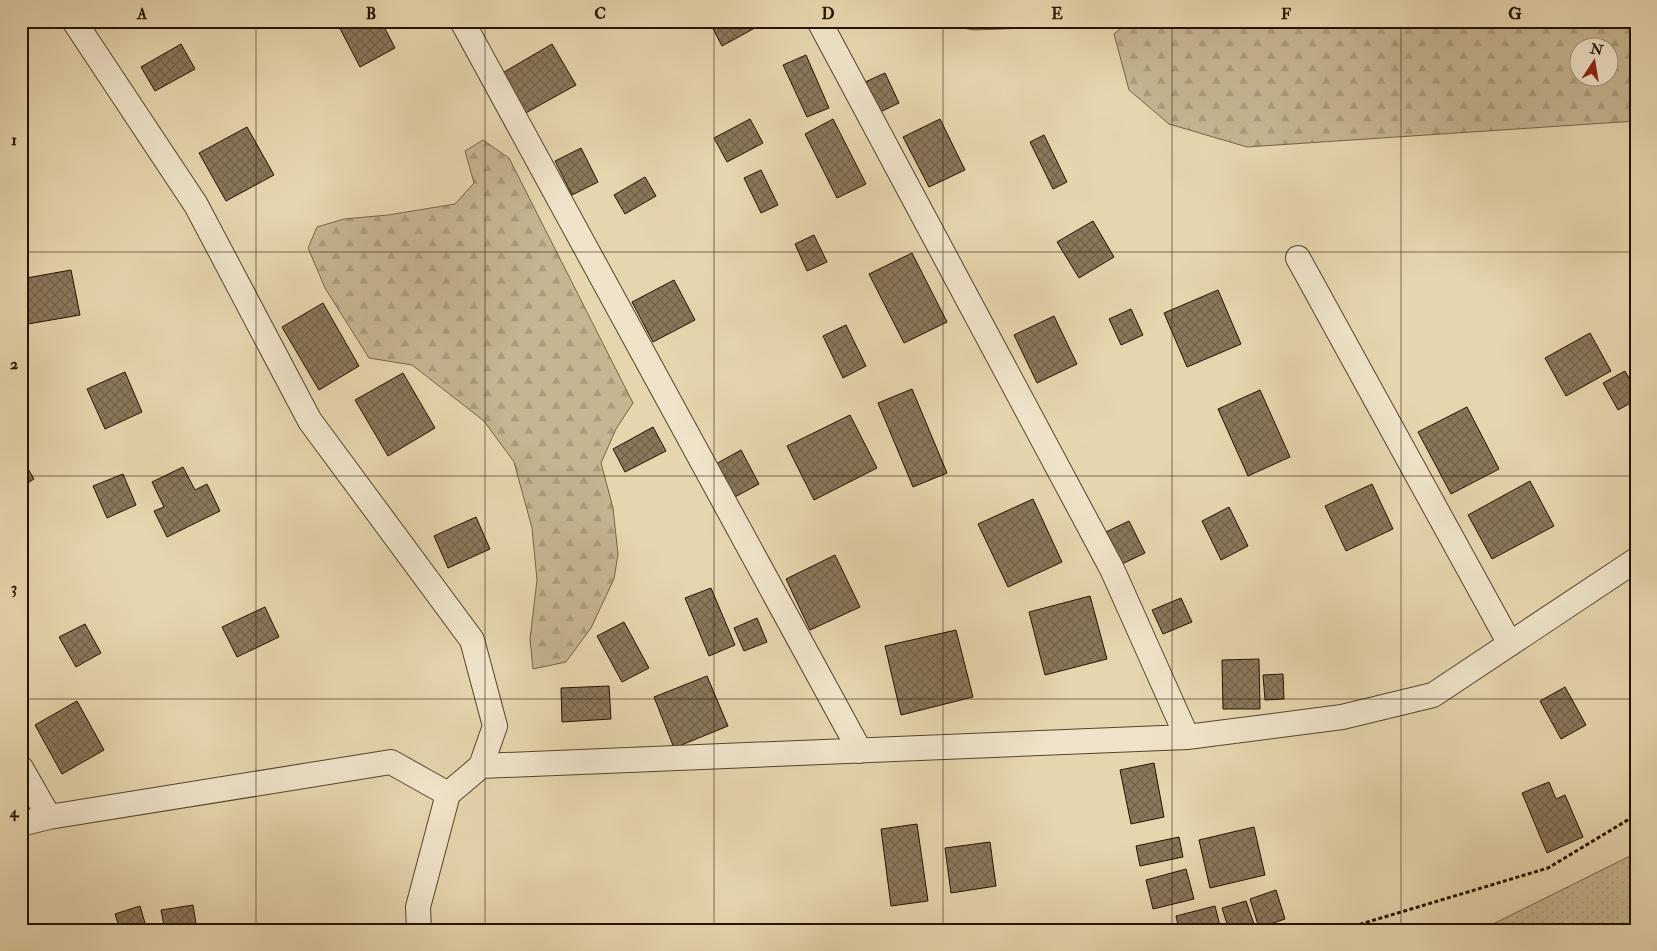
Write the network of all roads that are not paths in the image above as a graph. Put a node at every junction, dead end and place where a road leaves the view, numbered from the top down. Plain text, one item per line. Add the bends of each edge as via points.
1 (74, 21) edge
2 (462, 21) edge
3 (819, 21) edge
4 (1298, 258) dead end
5 (1636, 560) edge
6 (1510, 644) junction
7 (1187, 737) junction
8 (860, 751) junction
9 (481, 766) junction
10 (21, 768) edge
11 (448, 794) junction
12 (49, 817) junction
13 (21, 824) edge
14 (419, 930) edge

1 - 9 street via 196,205 310,421 472,640 495,726
2 - 8 street
3 - 7 street via 1112,569
4 - 6 street
5 - 6 street
6 - 7 street via 1433,695 1342,718
7 - 8 street
8 - 9 street
9 - 11 street
10 - 12 street
11 - 12 street via 391,762
11 - 14 street via 418,907
12 - 13 street

